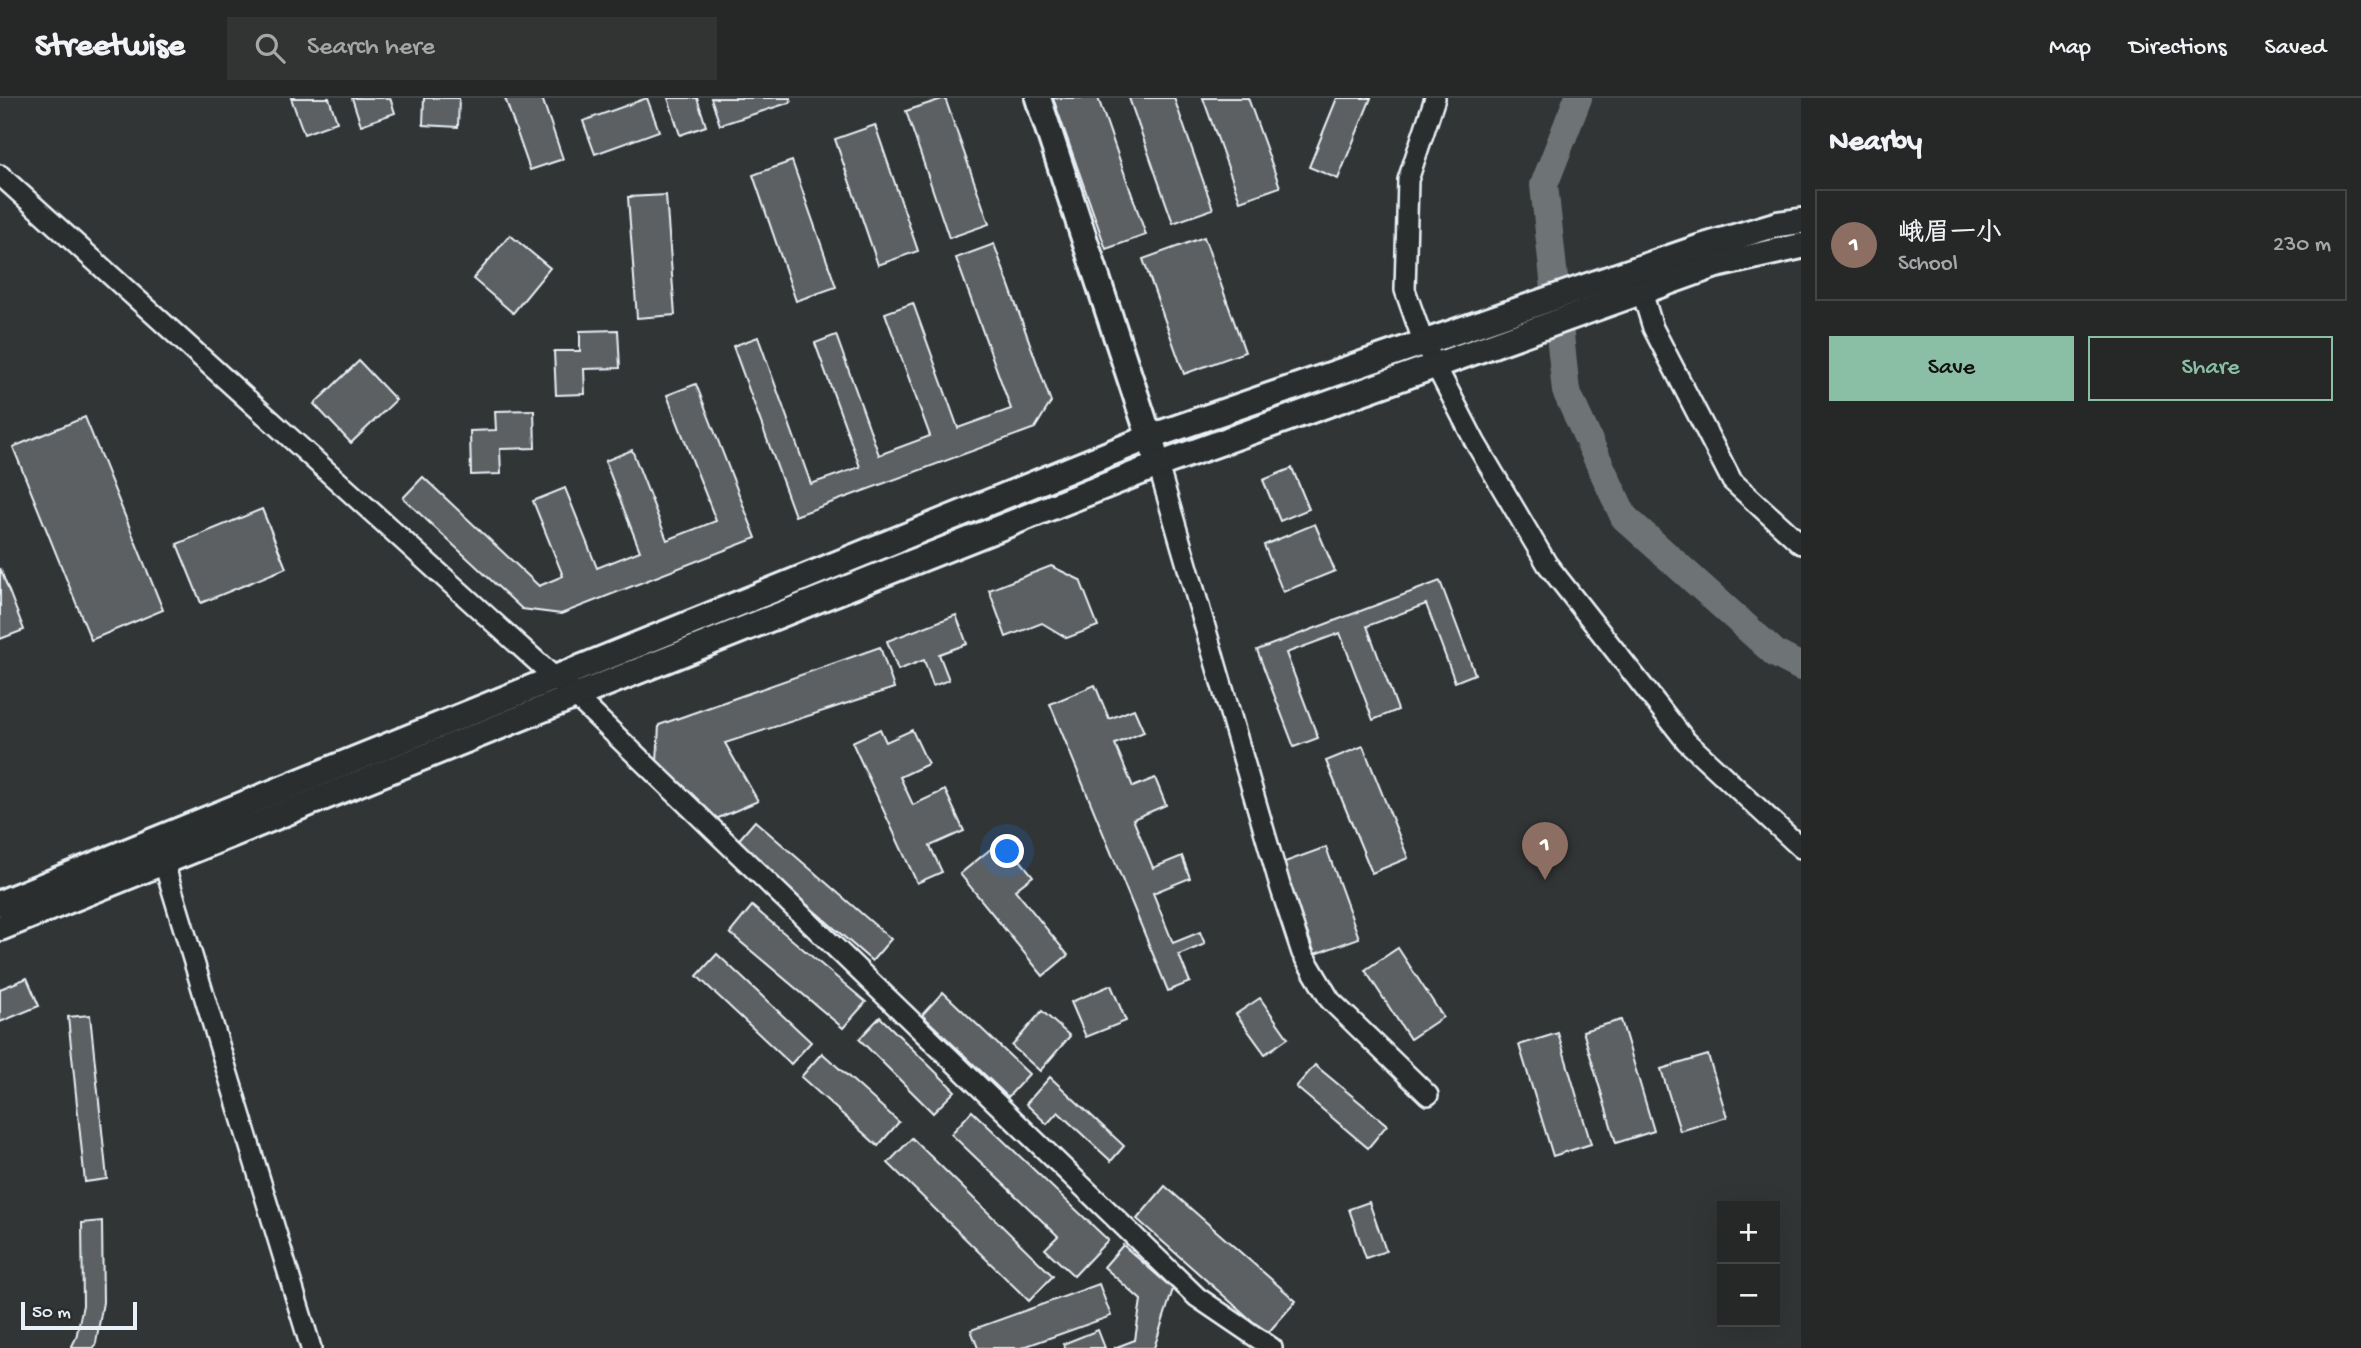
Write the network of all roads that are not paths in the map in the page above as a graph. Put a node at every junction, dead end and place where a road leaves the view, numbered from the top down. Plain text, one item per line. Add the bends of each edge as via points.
1 (1038, 98) edge
2 (1435, 98) edge
3 (0, 175) edge
4 (1801, 222) edge
5 (1801, 246) edge
6 (1632, 288) junction
7 (1423, 341) junction
8 (1436, 366) junction
9 (1150, 436) junction
10 (1158, 465) junction
11 (1801, 544) edge
12 (555, 679) junction
13 (575, 696) junction
14 (1801, 848) edge
15 (163, 860) junction
16 (0, 903) edge
17 (0, 928) edge
18 (1428, 1095) dead end
19 (311, 1348) edge
20 (1272, 1348) edge

1 - 9 main road
2 - 7 street via 1408,180 1405,290
3 - 12 street
4 - 6 main road via 1765,227 1701,247
5 - 6 main road
6 - 7 main road via 1467,326
6 - 8 main road
6 - 11 street via 1732,481
7 - 8 street
7 - 9 main road
8 - 10 main road
8 - 14 street via 1547,564 1686,741
9 - 10 main road
9 - 12 main road
10 - 13 main road
10 - 18 street via 1302,953 1330,1000
12 - 13 street
12 - 16 main road
13 - 15 main road
13 - 20 street via 1197,1297
15 - 17 main road
15 - 19 street

